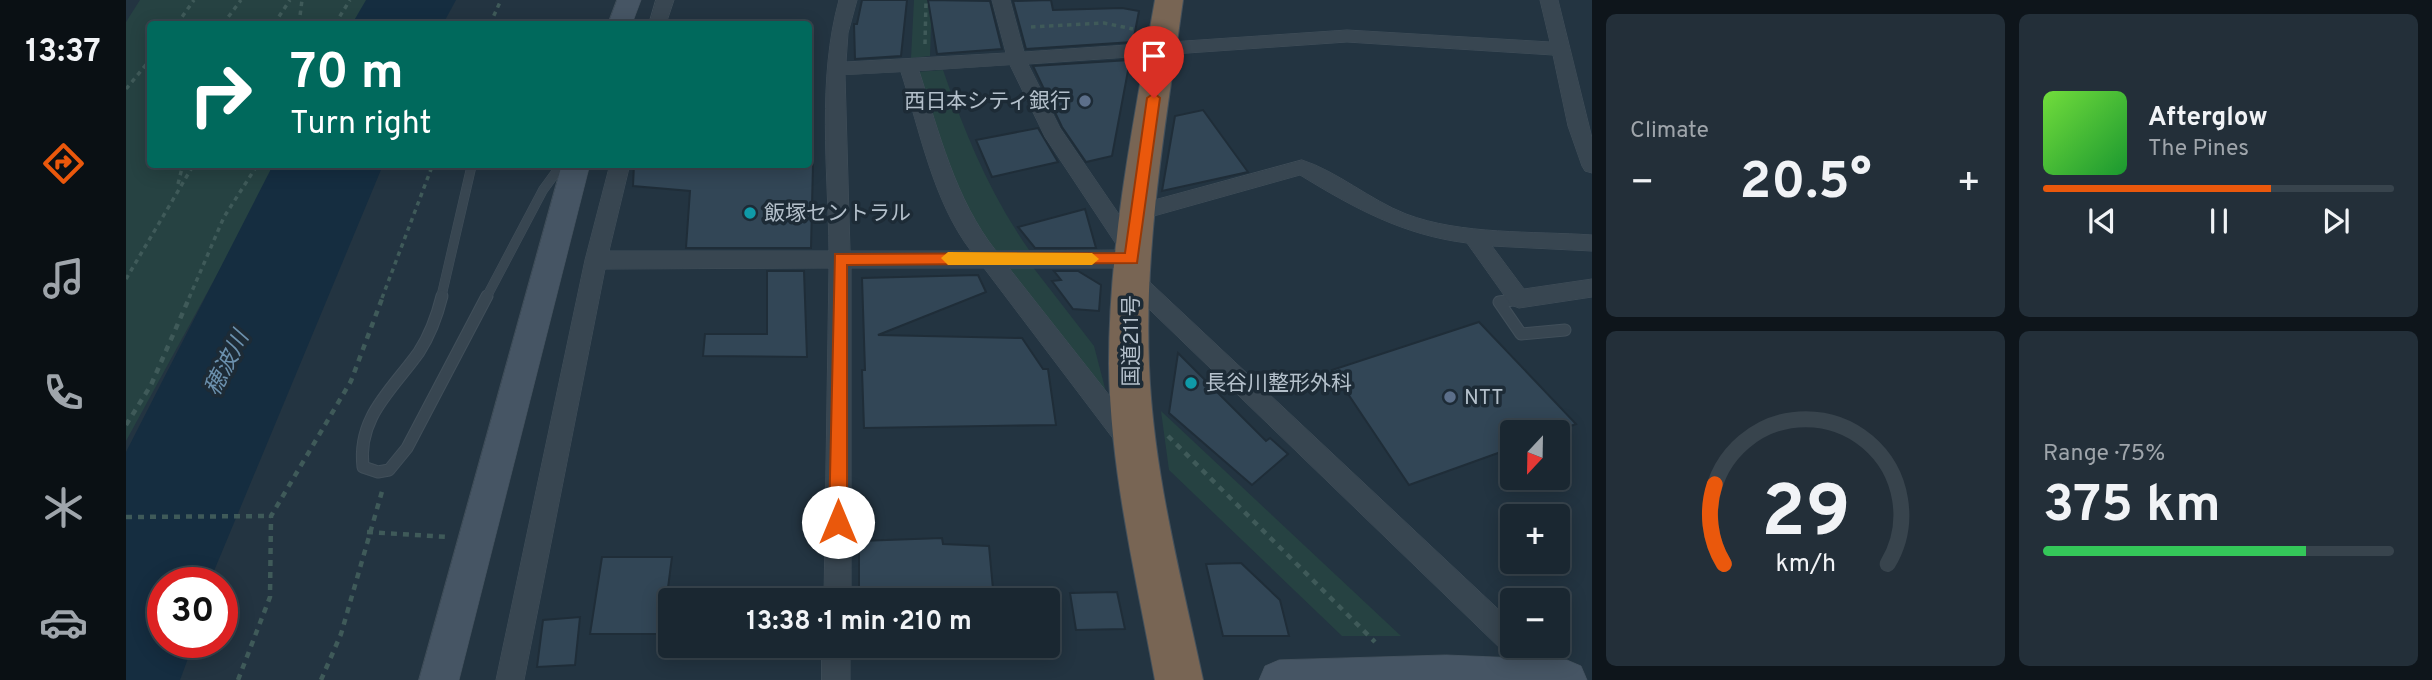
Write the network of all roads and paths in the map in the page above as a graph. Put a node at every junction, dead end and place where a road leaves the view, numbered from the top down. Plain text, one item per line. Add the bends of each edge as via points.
1 (194, 0) edge
2 (241, 0) edge
3 (290, 0) edge
4 (302, 0) edge
5 (351, 0) edge
6 (501, 0) edge
7 (629, 0) edge
8 (665, 0) edge
9 (848, 0) edge
10 (926, 0) edge
11 (1001, 0) edge
12 (1169, 0) edge
13 (1549, 0) edge
14 (179, 21) edge
15 (225, 21) edge
16 (276, 21) edge
17 (299, 21) edge
18 (337, 21) edge
19 (491, 21) edge
20 (621, 21) edge
21 (658, 21) edge
22 (1006, 29) junction
23 (1152, 42) junction
24 (1559, 49) junction
25 (1018, 59) junction
26 (147, 64) edge
27 (917, 65) junction
28 (836, 69) junction
29 (126, 89) edge
30 (1592, 166) edge
31 (182, 168) edge
32 (191, 168) edge
33 (255, 168) edge
34 (431, 168) edge
35 (470, 168) edge
36 (559, 168) edge
37 (575, 168) edge
38 (619, 168) edge
39 (177, 188) junction
40 (1136, 213) junction
41 (1472, 234) junction
42 (1592, 243) edge
43 (989, 258) junction
44 (840, 259) junction
45 (596, 261) junction
46 (1131, 262) junction
47 (126, 279) edge
48 (1592, 288) edge
49 (1519, 299) junction
50 (1565, 330) dead end
51 (126, 425) edge
52 (1148, 438) junction
53 (389, 470) junction
54 (271, 516) junction
55 (126, 517) edge
56 (367, 532) junction
57 (475, 539) junction
58 (837, 588) edge
59 (1500, 629) edge
60 (1375, 642) dead end
61 (836, 658) edge
62 (1532, 658) edge
63 (1448, 678) edge
64 (1341, 679) edge
65 (1559, 679) edge
66 (238, 680) edge
67 (321, 680) edge
68 (439, 680) edge
69 (510, 680) edge
70 (836, 680) edge
71 (1180, 680) edge
72 (1279, 680) edge

1 - 14 path
2 - 15 path
3 - 16 path
4 - 17 path
5 - 18 path
6 - 19 path
7 - 20 street
8 - 21 street
9 - 28 street
10 - 27 path
11 - 22 street
12 - 23 highway, 国道211号
13 - 24 street
22 - 23 path via 1104,23
22 - 25 street
23 - 24 street via 1347,36
23 - 25 street
23 - 40 highway, 国道211号
24 - 30 street
25 - 27 street
25 - 46 street via 1024,79
26 - 29 path
27 - 28 street
27 - 43 street via 944,176 969,232
28 - 44 street
31 - 39 path
32 - 39 path
33 - 51 path via 224,217 151,385
34 - 54 path via 351,381
35 - 53 lane via 441,301 428,337 371,417 362,441 359,456 363,467
36 - 53 lane via 543,190 407,448
37 - 57 street
38 - 45 street
39 - 47 path
40 - 41 street via 1302,167 1376,210 1419,226
40 - 46 highway, 国道211号
41 - 42 street
41 - 49 street
43 - 44 street
43 - 46 street
43 - 52 street
44 - 45 street
44 - 58 street
45 - 69 street
46 - 52 highway, 国道211号 via 1131,396
46 - 59 street
48 - 49 street
49 - 50 lane via 1499,303 1521,334
52 - 60 path
52 - 71 highway, 国道211号
53 - 56 path
54 - 55 path
54 - 66 path via 270,597
56 - 57 path
56 - 67 path via 337,651
57 - 68 street
61 - 70 street
62 - 65 street
63 - 64 street
63 - 65 street
64 - 72 street

